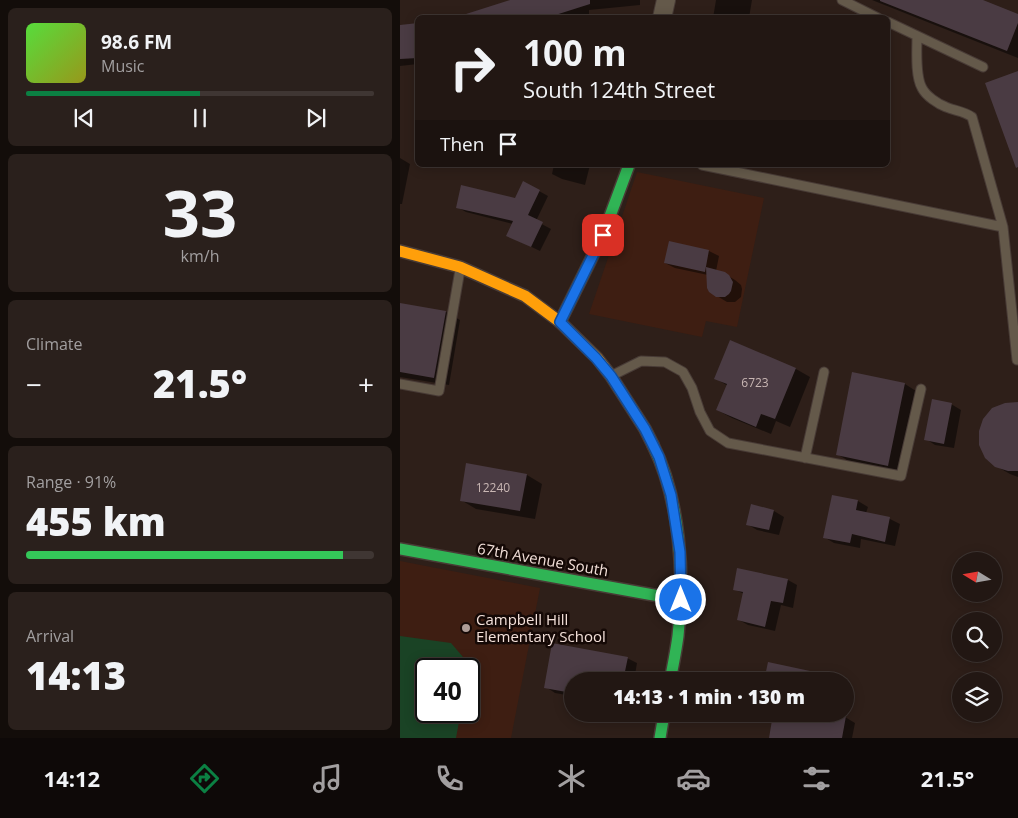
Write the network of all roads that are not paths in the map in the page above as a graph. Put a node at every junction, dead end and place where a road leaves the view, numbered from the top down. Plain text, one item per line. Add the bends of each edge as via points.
1 (666, 0) edge
2 (842, 0) edge
3 (663, 15) edge
4 (872, 15) edge
5 (890, 23) edge
6 (917, 36) junction
7 (983, 67) dead end
8 (628, 167) edge
9 (712, 167) edge
10 (1003, 227) junction
11 (400, 251) edge
12 (460, 267) junction
13 (560, 322) junction
14 (1017, 360) edge
15 (824, 372) dead end
16 (611, 376) junction
17 (400, 384) edge
18 (920, 389) dead end
19 (805, 458) junction
20 (400, 549) edge
21 (681, 600) junction
22 (672, 672) edge
23 (663, 722) edge
24 (660, 738) edge

1 - 3 street
2 - 4 lane
5 - 6 lane
6 - 7 lane
6 - 10 lane via 922,88 938,104 967,113 972,118
8 - 13 street via 603,235
9 - 10 lane
10 - 14 lane
11 - 12 street
12 - 13 street via 525,296
12 - 17 lane via 439,391
13 - 16 street
15 - 19 lane
16 - 19 lane via 641,361 665,362 683,372 710,430 728,443
16 - 21 street via 645,429 659,457 671,495 680,552
18 - 19 lane via 901,476
20 - 21 street, 67th Avenue South
21 - 22 street
23 - 24 street

